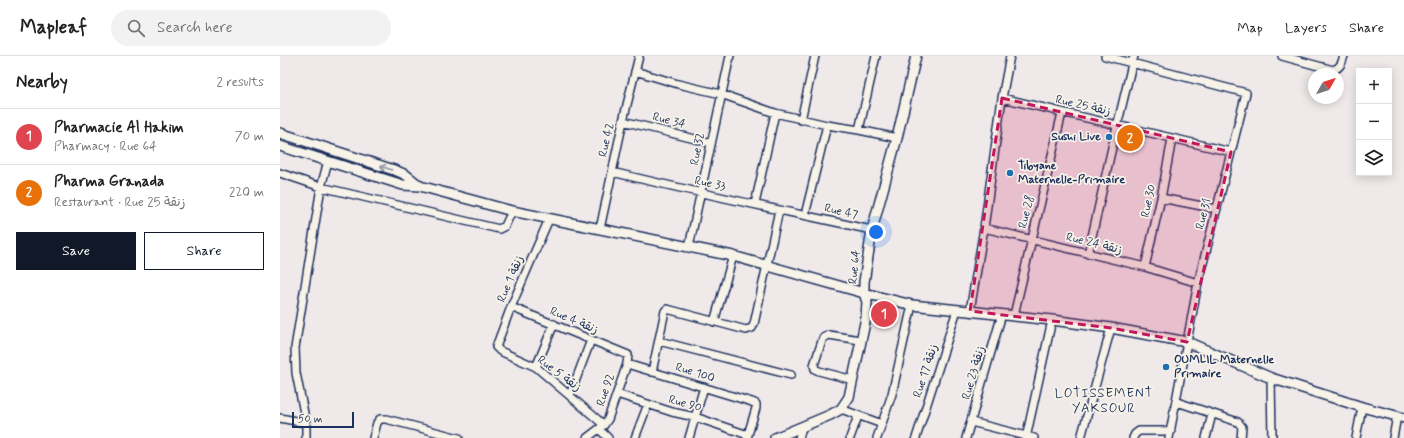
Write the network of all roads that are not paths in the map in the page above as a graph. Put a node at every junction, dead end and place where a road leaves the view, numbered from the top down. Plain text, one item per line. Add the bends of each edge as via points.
1 (639, 56) edge
2 (730, 56) edge
3 (815, 56) edge
4 (876, 56) edge
5 (916, 56) edge
6 (1010, 56) edge
7 (1105, 56) edge
8 (1282, 56) edge
9 (1344, 56) edge
10 (1134, 60) edge
11 (635, 71) junction
12 (721, 94) junction
13 (1002, 98) junction
14 (775, 113) junction
15 (1062, 113) junction
16 (801, 120) junction
17 (623, 122) junction
18 (826, 125) junction
19 (1118, 126) junction
20 (859, 130) junction
21 (280, 133) edge
22 (897, 138) junction
23 (1172, 139) junction
24 (711, 143) junction
25 (280, 146) edge
26 (1231, 152) junction
27 (328, 161) junction
28 (612, 172) junction
29 (280, 173) edge
30 (420, 186) junction
31 (322, 187) junction
32 (700, 194) junction
33 (1161, 198) junction
34 (755, 204) junction
35 (1217, 208) junction
36 (779, 210) junction
37 (512, 211) junction
38 (805, 215) junction
39 (549, 219) junction
40 (984, 228) junction
41 (600, 229) junction
42 (872, 230) junction
43 (1032, 240) junction
44 (689, 247) junction
45 (1088, 254) junction
46 (733, 256) junction
47 (766, 266) junction
48 (1145, 267) junction
49 (1198, 283) junction
50 (864, 293) junction
51 (912, 305) junction
52 (511, 307) junction
53 (956, 310) junction
54 (970, 311) junction
55 (1002, 314) junction
56 (1014, 315) junction
57 (1052, 320) junction
58 (714, 322) junction
59 (554, 324) junction
60 (1111, 328) junction
61 (591, 340) junction
62 (860, 340) junction
63 (659, 341) junction
64 (1187, 342) junction
65 (496, 347) joint
66 (628, 355) joint
67 (627, 364) junction
68 (536, 367) junction
69 (652, 372) junction
70 (791, 375) dead end
71 (1271, 378) junction
72 (853, 380) junction
73 (704, 387) junction
74 (617, 394) junction
75 (570, 395) junction
76 (1177, 402) junction
77 (648, 404) junction
78 (1362, 407) junction
79 (841, 409) junction
80 (1212, 414) junction
81 (858, 416) junction
82 (695, 417) junction
83 (1401, 417) edge
84 (280, 418) edge
85 (306, 422) junction
86 (971, 422) junction
87 (882, 424) junction
88 (601, 427) junction
89 (802, 427) junction
90 (1170, 435) edge
91 (747, 436) edge
92 (1029, 437) edge
93 (306, 438) edge
94 (373, 438) edge
95 (459, 438) edge
96 (587, 438) edge
97 (608, 438) edge
98 (635, 438) edge
99 (689, 438) edge
100 (775, 438) edge
101 (799, 438) edge
102 (850, 438) edge
103 (877, 438) edge
104 (916, 438) edge
105 (966, 438) edge
106 (1081, 438) edge
107 (1133, 438) edge
108 (1206, 438) edge
109 (1242, 438) edge
110 (1272, 438) edge
111 (1356, 438) edge
112 (1393, 438) edge

1 - 11 street, Rue 42
2 - 12 street, Rue 32
3 - 16 street
4 - 20 street
5 - 22 street, Rue 64
6 - 13 street
7 - 10 street
8 - 9 street via 1328,70 1338,69
10 - 19 street
10 - 26 street, Rue 31 via 1246,93
11 - 12 street
11 - 17 street, Rue 42
12 - 14 street
12 - 24 street, Rue 32
13 - 15 street, Rue 25 زنقة
13 - 40 street
14 - 16 street
14 - 34 street
15 - 19 street, Rue 25 زنقة
15 - 43 street, Rue 28
16 - 18 street
17 - 24 street, Rue 34
17 - 28 street, Rue 42
18 - 20 street
18 - 38 street
19 - 23 street, Rue 25 زنقة
19 - 45 street
20 - 22 street
30 -> 21 street via 397,171
22 - 42 street, Rue 64
23 - 26 street, Rue 25 زنقة
23 - 33 street, Rue 30
24 - 32 street, Rue 32
25 - 27 street
26 - 35 street, Rue 31
27 - 30 street via 404,185
27 - 31 street
28 - 32 street, Rue 33
28 - 41 street, Rue 42
29 - 31 street
30 - 37 street
31 - 37 street via 499,229 505,226
31 - 85 street via 295,348 296,373
32 - 34 street, Rue 33
32 - 44 street, Rue 32
33 - 35 street
33 - 48 street, Rue 30
34 - 36 street, Rue 33
35 - 49 street, Rue 31
36 - 38 street, Rue 33
36 - 47 street
37 - 39 street
38 - 42 street, Rue 47
39 - 41 street
39 - 52 street, Rue 1 زنقة
40 - 43 street, Rue 24 زنقة
40 - 54 street
41 - 44 street
42 - 50 street, Rue 64
43 - 45 street, Rue 24 زنقة
43 - 56 street, Rue 28
44 - 46 street
45 - 48 street, Rue 24 زنقة
46 - 47 street
46 - 58 street
47 - 50 street
47 - 58 street via 752,328 746,330
48 - 49 street, Rue 24 زنقة
49 - 64 street, Rue 31
50 - 51 street
50 - 62 street, Rue 64 via 867,310
51 - 53 street
51 - 87 street via 892,394
52 - 59 street, Rue 4 زنقة
52 - 65 street, Rue 1 زنقة
53 - 54 street
53 - 104 street, Rue 17 زنقة
54 - 55 street
55 - 56 street
55 - 86 street, Rue 23 زنقة
56 - 57 street
57 - 60 street
57 - 92 street
58 - 63 street via 667,309
59 - 61 street, Rue 4 زنقة
59 - 68 street
60 - 64 street
60 - 106 street
61 - 66 street, Rue 4 زنقة
61 - 75 street
62 - 72 street, Rue 64
62 - 72 street via 826,336 823,338 814,365 819,372
63 - 69 street
63 - 70 street
64 - 71 street
64 - 76 street, Rue 31
65 - 68 street, Rue 5 زنقة
66 - 67 street, Rue 92
67 - 69 street, Rue 100
67 - 74 street, Rue 92
68 - 75 street, Rue 5 زنقة
69 - 73 street, Rue 100
71 - 78 street
71 - 110 street
72 - 79 street, Rue 64 via 849,397
73 - 82 street
73 - 91 street, Rue 100 via 756,404
74 - 77 street, Rue 90
74 - 88 street, Rue 92 via 608,419
75 - 88 street, Rue 5 زنقة
76 - 80 street
76 - 90 street, Rue 31
77 - 82 street, Rue 90
77 - 98 street
78 - 83 street
78 - 111 street
79 - 81 street
79 - 89 street
80 - 108 street
80 - 109 street via 1238,422 1242,427
81 - 87 street
81 - 102 street
82 - 91 street, Rue 90
82 - 99 street
83 - 112 street
84 - 85 street
85 - 93 street
86 - 92 street
86 - 105 street, Rue 23 زنقة
87 - 103 street
88 - 96 street
88 - 97 street, Rue 5 زنقة
89 - 100 street
89 - 101 street
90 - 107 street via 1139,431
94 - 95 street via 380,419

